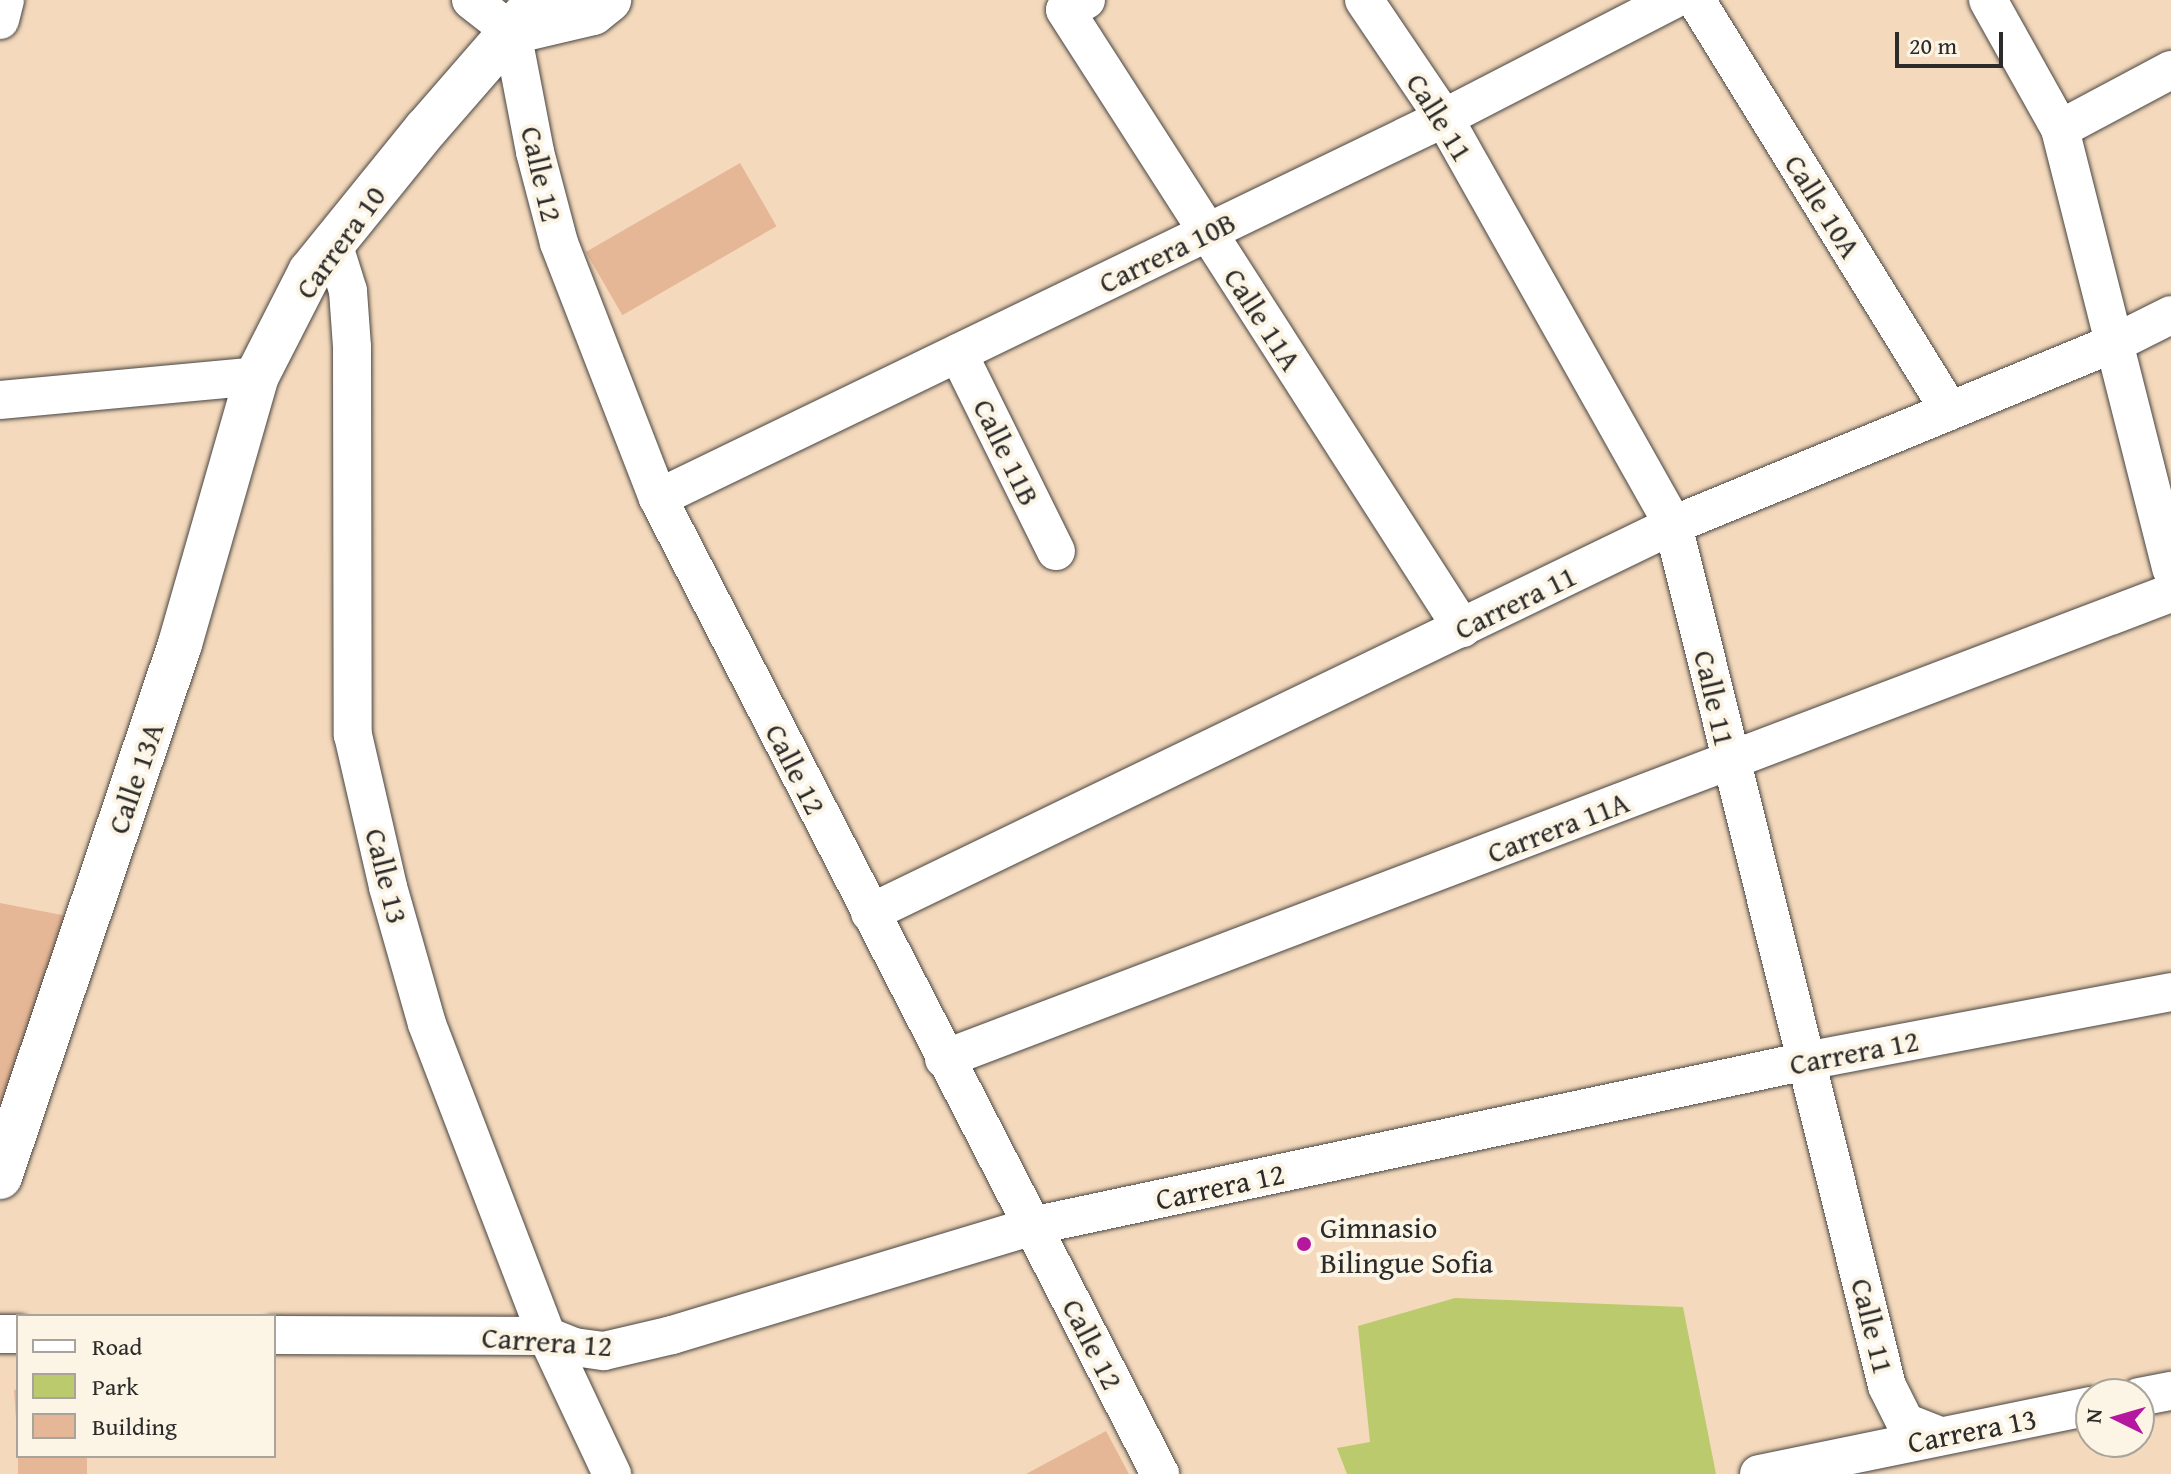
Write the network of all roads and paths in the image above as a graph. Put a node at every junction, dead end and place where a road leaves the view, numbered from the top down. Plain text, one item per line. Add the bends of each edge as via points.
1 (5, 0) edge
2 (471, 0) edge
3 (609, 0) edge
4 (1364, 0) edge
5 (1673, 0) edge
6 (1696, 0) edge
7 (1988, 0) edge
8 (1075, 5) edge
9 (525, 16) edge
10 (0, 20) edge
11 (2171, 70) edge
12 (1444, 118) junction
13 (2060, 129) junction
14 (1207, 233) junction
15 (333, 243) junction
16 (2171, 315) edge
17 (2117, 342) junction
18 (958, 353) junction
19 (257, 376) junction
20 (0, 400) edge
21 (1950, 411) junction
22 (658, 498) junction
23 (1673, 525) junction
24 (1056, 551) dead end
25 (2171, 569) edge
26 (2171, 593) edge
27 (1462, 628) junction
28 (1730, 762) junction
29 (870, 913) junction
30 (2171, 992) edge
31 (944, 1059) junction
32 (1806, 1061) junction
33 (0, 1177) edge
34 (1032, 1226) junction
35 (276, 1335) edge
36 (547, 1336) junction
37 (2075, 1409) edge
38 (1940, 1436) junction
39 (612, 1474) edge
40 (1160, 1474) edge
41 (1759, 1474) edge

1 - 10 street
2 - 9 street
3 - 9 main road via 593,13
4 - 12 street, Calle 11
5 - 12 street, Carrera 10B
6 - 21 street, Calle 10A
7 - 13 street
8 - 14 street, Calle 11A
9 - 15 main road, Carrera 10
9 - 22 street, Calle 12 via 535,152 559,243
11 - 13 street
12 - 14 street, Carrera 10B
12 - 23 street, Calle 11
13 - 17 street
14 - 18 street, Carrera 10B
14 - 27 street, Calle 11A
15 - 19 main road, Carrera 10 via 310,272
15 - 36 street, Calle 13 via 348,291 352,347 353,735 427,1024
16 - 17 street, Carrera 11
17 - 21 street, Carrera 11
17 - 25 street
18 - 22 street, Carrera 10B
18 - 24 street, Calle 11B
19 - 20 street
19 - 33 main road, Calle 13A via 180,644
21 - 23 street, Carrera 11
22 - 29 street, Calle 12
23 - 27 street, Carrera 11
23 - 28 street, Calle 11
26 - 28 street, Carrera 11A
27 - 29 street, Carrera 11
28 - 31 street, Carrera 11A
28 - 32 street, Calle 11
29 - 31 street, Calle 12
30 - 32 street, Carrera 12
31 - 34 street, Calle 12
32 - 34 street, Carrera 12
32 - 38 street, Calle 11 via 1887,1386 1905,1422
34 - 36 street, Carrera 12 via 618,1348 574,1347
34 - 40 street, Calle 12
35 - 36 street, Carrera 12
36 - 39 street, Calle 13
37 - 38 street, Carrera 13
38 - 41 street, Carrera 13

